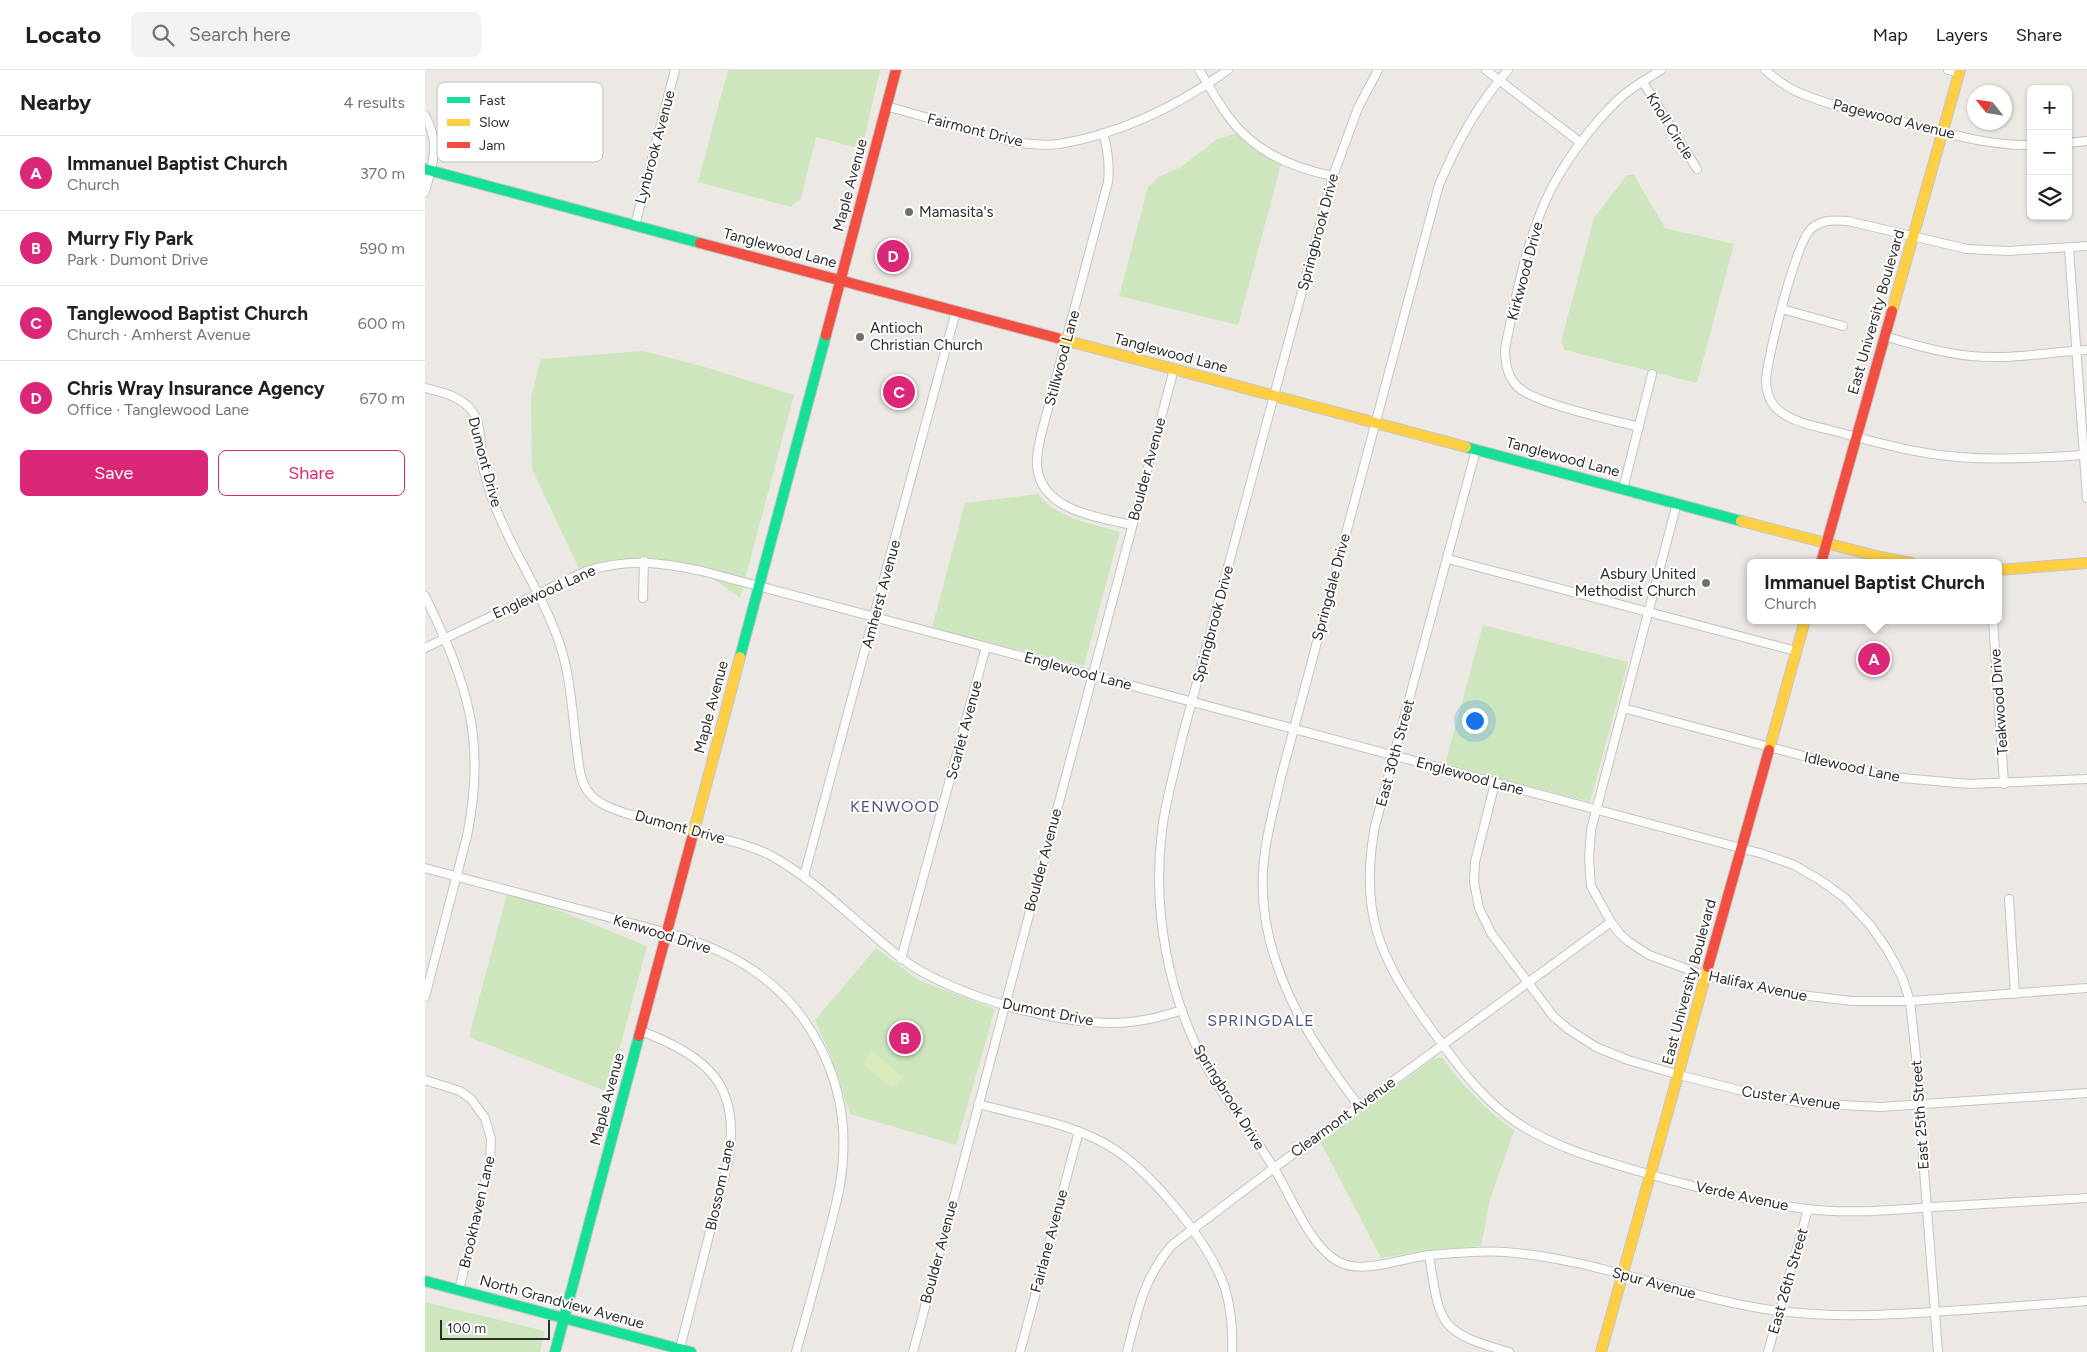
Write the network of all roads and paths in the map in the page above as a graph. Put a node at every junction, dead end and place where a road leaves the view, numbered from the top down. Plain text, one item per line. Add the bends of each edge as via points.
1 (675, 70) edge
2 (896, 70) edge
3 (1199, 70) edge
4 (1228, 70) edge
5 (1378, 70) edge
6 (1486, 70) edge
7 (1508, 70) edge
8 (1661, 70) edge
9 (1765, 70) edge
10 (1948, 70) edge
11 (1959, 71) edge
12 (1499, 80) junction
13 (1643, 82) junction
14 (1208, 84) junction
15 (886, 106) junction
16 (425, 115) edge
17 (1943, 132) junction
18 (1103, 133) junction
19 (2087, 141) edge
20 (2072, 142) edge
21 (1581, 143) junction
22 (2027, 145) edge
23 (1697, 169) dead end
24 (428, 170) edge
25 (1333, 176) junction
26 (425, 192) edge
27 (635, 225) junction
28 (1913, 237) junction
29 (2087, 246) edge
30 (2069, 248) junction
31 (840, 280) junction
32 (1782, 309) junction
33 (956, 310) junction
34 (1843, 326) dead end
35 (1885, 336) junction
36 (1067, 340) junction
37 (2077, 350) junction
38 (2087, 350) edge
39 (1174, 369) junction
40 (1653, 374) dead end
41 (425, 388) edge
42 (1274, 396) junction
43 (1375, 422) junction
44 (1639, 428) junction
45 (1857, 438) junction
46 (1477, 450) junction
47 (2084, 455) junction
48 (1623, 489) junction
49 (2087, 498) edge
50 (1677, 503) junction
51 (1132, 526) junction
52 (1827, 543) junction
53 (1447, 559) junction
54 (1822, 559) edge
55 (1886, 559) edge
56 (644, 561) junction
57 (2087, 563) edge
58 (2002, 570) edge
59 (759, 586) junction
60 (538, 593) junction
61 (425, 596) edge
62 (643, 598) dead end
63 (1648, 612) junction
64 (875, 617) junction
65 (1804, 624) edge
66 (1993, 624) edge
67 (445, 638) junction
68 (986, 647) junction
69 (425, 648) edge
70 (1796, 652) junction
71 (1092, 675) junction
72 (1193, 702) junction
73 (1623, 708) junction
74 (1294, 729) junction
75 (1769, 747) junction
76 (1395, 756) junction
77 (2087, 780) edge
78 (1495, 783) junction
79 (2004, 784) junction
80 (1597, 810) junction
81 (693, 832) junction
82 (1741, 849) junction
83 (425, 868) edge
84 (804, 876) junction
85 (457, 877) junction
86 (1845, 898) joint
87 (2009, 899) dead end
88 (1611, 922) junction
89 (667, 933) junction
90 (901, 959) junction
91 (1706, 976) junction
92 (1528, 982) junction
93 (2087, 988) edge
94 (2015, 994) junction
95 (425, 998) edge
96 (1910, 1000) junction
97 (1005, 1004) junction
98 (1182, 1010) junction
99 (641, 1031) junction
100 (1443, 1045) junction
101 (1679, 1076) junction
102 (425, 1080) edge
103 (2087, 1093) edge
104 (1921, 1103) junction
105 (979, 1104) junction
106 (1359, 1106) junction
107 (1079, 1131) junction
108 (1274, 1168) junction
109 (1651, 1175) junction
110 (2087, 1198) edge
111 (1928, 1208) junction
112 (1809, 1209) junction
113 (1191, 1229) junction
114 (1429, 1255) junction
115 (1623, 1274) junction
116 (425, 1281) edge
117 (459, 1290) junction
118 (2087, 1301) edge
119 (1779, 1311) junction
120 (1936, 1312) junction
121 (564, 1318) junction
122 (679, 1350) edge
123 (555, 1352) edge
124 (691, 1352) edge
125 (796, 1352) edge
126 (913, 1352) edge
127 (1020, 1352) edge
128 (1127, 1352) edge
129 (1232, 1352) edge
130 (1509, 1352) edge
131 (1601, 1352) edge
132 (1768, 1352) edge
133 (1938, 1352) edge

1 - 27 street, Lynbrook Avenue
2 - 15 main road, Maple Avenue
3 - 14 street
4 - 14 street, Fairmont Drive
5 - 25 street, Springbrook Drive via 1358,108
6 - 12 street
7 - 12 street, Springdale Drive
8 - 13 street, Kirkwood Drive
9 - 17 street, Pagewood Avenue via 1787,86 1817,99
10 - 11 street
11 - 17 main road, East University Boulevard
12 - 21 street
12 - 43 street, Springdale Drive via 1461,136 1439,185
13 - 21 street, Kirkwood Drive via 1621,98
13 - 23 street, Knoll Circle
14 - 18 street, Fairmont Drive via 1162,110
14 - 25 street via 1233,122 1261,148 1288,164
15 - 18 street, Fairmont Drive via 1019,143 1058,144
15 - 31 main road, Maple Avenue
16 - 24 street via 436,144
17 - 22 street, Pagewood Avenue via 2003,144
17 - 28 main road, East University Boulevard
18 - 36 street, Stillwood Lane via 1110,166 1108,182
19 - 20 street
21 - 44 street, Kirkwood Drive via 1552,188 1537,222 1511,322 1505,359 1514,382 1526,393
24 - 26 street
24 - 27 main road, Tanglewood Lane
25 - 42 street, Springbrook Drive
27 - 31 main road, Tanglewood Lane
28 - 30 street via 1967,249
28 - 32 street via 1848,221 1836,220 1812,228 1804,240
28 - 35 main road, East University Boulevard
29 - 30 street
30 - 37 street
31 - 33 main road, Tanglewood Lane
31 - 59 main road, Maple Avenue
32 - 34 street
32 - 45 street via 1766,380 1772,403 1783,414
33 - 36 main road, Tanglewood Lane
33 - 64 street, Amherst Avenue
35 - 37 street via 1923,348 1972,356 2022,356
35 - 45 main road, East University Boulevard
36 - 39 main road, Tanglewood Lane
36 - 51 street, Stillwood Lane via 1041,435 1038,474 1046,490 1061,503 1092,516
37 - 38 street
37 - 47 street
39 - 42 main road, Tanglewood Lane
39 - 51 street, Boulder Avenue
40 - 44 street
41 - 60 street, Dumont Drive via 455,397 472,411 479,426 482,461 493,500
42 - 43 main road, Tanglewood Lane
42 - 72 street, Springbrook Drive
43 - 46 main road, Tanglewood Lane
43 - 74 street, Springdale Drive
44 - 48 street
45 - 47 street via 1958,457
45 - 52 main road, East University Boulevard
46 - 48 main road, Tanglewood Lane
46 - 53 street, East 30th Street
47 - 49 street
48 - 50 main road, Tanglewood Lane
50 - 52 main road, Tanglewood Lane
50 - 63 street, Halifax Avenue
51 - 71 street, Boulder Avenue
52 - 54 main road, East University Boulevard
52 - 55 main road, Tanglewood Lane
53 - 63 street
53 - 76 street, East 30th Street
56 - 59 street, Englewood Lane via 702,571
56 - 60 street, Englewood Lane via 586,570
56 - 62 street
57 - 58 main road
59 - 64 street, Englewood Lane
59 - 81 main road, Maple Avenue
60 - 67 street, Englewood Lane
60 - 81 street, Dumont Drive via 566,666 580,772 587,791 612,808
61 - 67 street
63 - 70 street
63 - 73 street, Halifax Avenue
64 - 68 street, Englewood Lane
64 - 84 street, Amherst Avenue
65 - 70 main road, East University Boulevard
66 - 79 street, Teakwood Drive
67 - 69 street, Englewood Lane
67 - 85 street via 468,703 475,748 472,812
68 - 71 street, Englewood Lane
68 - 90 street, Scarlet Avenue
70 - 75 main road, East University Boulevard
71 - 72 street, Englewood Lane
71 - 97 street, Boulder Avenue
72 - 74 street, Englewood Lane
72 - 98 street, Springbrook Drive via 1162,826 1159,878 1164,941
73 - 75 street, Idlewood Lane
73 - 80 street, Halifax Avenue
74 - 76 street, Englewood Lane
74 - 106 street, Springdale Drive via 1266,846 1263,890 1268,930 1282,979 1296,1011 1317,1049
75 - 79 street, Idlewood Lane via 1902,778
75 - 82 main road, East University Boulevard
76 - 78 street, Englewood Lane
76 - 100 street, East 30th Street via 1371,848 1370,901 1379,939 1391,968
77 - 79 street, Idlewood Lane
78 - 80 street, Englewood Lane
78 - 92 street, Custer Avenue via 1475,862 1476,897 1491,933
80 - 82 street, Englewood Lane
80 - 88 street, Halifax Avenue via 1591,830 1591,886
81 - 84 street, Dumont Drive via 736,842 768,855
81 - 89 main road, Maple Avenue
82 - 86 street, Englewood Lane via 1794,865
82 - 91 main road, East University Boulevard
83 - 85 street, Kenwood Drive
84 - 90 street, Dumont Drive
85 - 89 street, Kenwood Drive
85 - 95 street
86 - 96 street, East 25th Street via 1887,949
87 - 94 street
88 - 91 street, Halifax Avenue via 1619,934 1639,950
88 - 92 street, Clearmont Avenue
89 - 99 main road, Maple Avenue
89 - 125 street, Kenwood Drive via 729,955 775,986 812,1032 834,1081 842,1117 841,1178
90 - 97 street, Dumont Drive via 971,995
91 - 96 street, Halifax Avenue via 1817,998
91 - 101 main road, East University Boulevard
92 - 100 street, Clearmont Avenue
92 - 101 street, Custer Avenue via 1553,1016 1596,1047
93 - 94 street, Halifax Avenue
94 - 96 street, Halifax Avenue
96 - 104 street, East 25th Street
97 - 98 street, Dumont Drive via 1059,1018 1105,1023 1155,1018
97 - 105 street, Boulder Avenue
98 - 108 street, Springbrook Drive via 1209,1070
99 - 121 main road, Maple Avenue
99 - 122 street, Blossom Lane via 684,1049 703,1064 723,1091 730,1110 728,1162
100 - 106 street, Clearmont Avenue
100 - 109 street, Verde Avenue via 1471,1081 1509,1117 1547,1140
101 - 104 street, Custer Avenue via 1803,1103 1880,1107
101 - 109 main road, East University Boulevard
102 - 117 street, Brookhaven Lane via 460,1091 471,1100 485,1118 491,1139 490,1162
103 - 104 street, Custer Avenue
104 - 111 street, East 25th Street
105 - 107 street
105 - 126 street, Boulder Avenue
106 - 108 street, Clearmont Avenue
107 - 113 street via 1113,1148 1142,1171
107 - 127 street, Fairlane Avenue
108 - 113 street, Clearmont Avenue
108 - 114 street, Spur Avenue via 1313,1235 1337,1261 1362,1266
109 - 112 street, Verde Avenue via 1751,1200
109 - 115 main road, East University Boulevard
110 - 111 street, Verde Avenue
111 - 112 street, Verde Avenue
111 - 120 street, East 25th Street
112 - 119 street, East 26th Street
113 - 128 street, Clearmont Avenue via 1172,1245 1148,1278
113 - 129 street via 1225,1288 1232,1322
114 - 115 street, Spur Avenue via 1502,1252 1562,1258
114 - 130 street via 1438,1303 1449,1327 1468,1339
115 - 119 street, Spur Avenue via 1700,1296
115 - 131 main road, East University Boulevard
116 - 117 main road, North Grandview Avenue
117 - 121 main road, North Grandview Avenue
118 - 120 street, Spur Avenue
119 - 120 street, Spur Avenue via 1848,1315
119 - 132 street, East 26th Street
120 - 133 street, East 25th Street
121 - 122 main road, North Grandview Avenue
121 - 123 main road, Maple Avenue
122 - 124 main road, North Grandview Avenue

